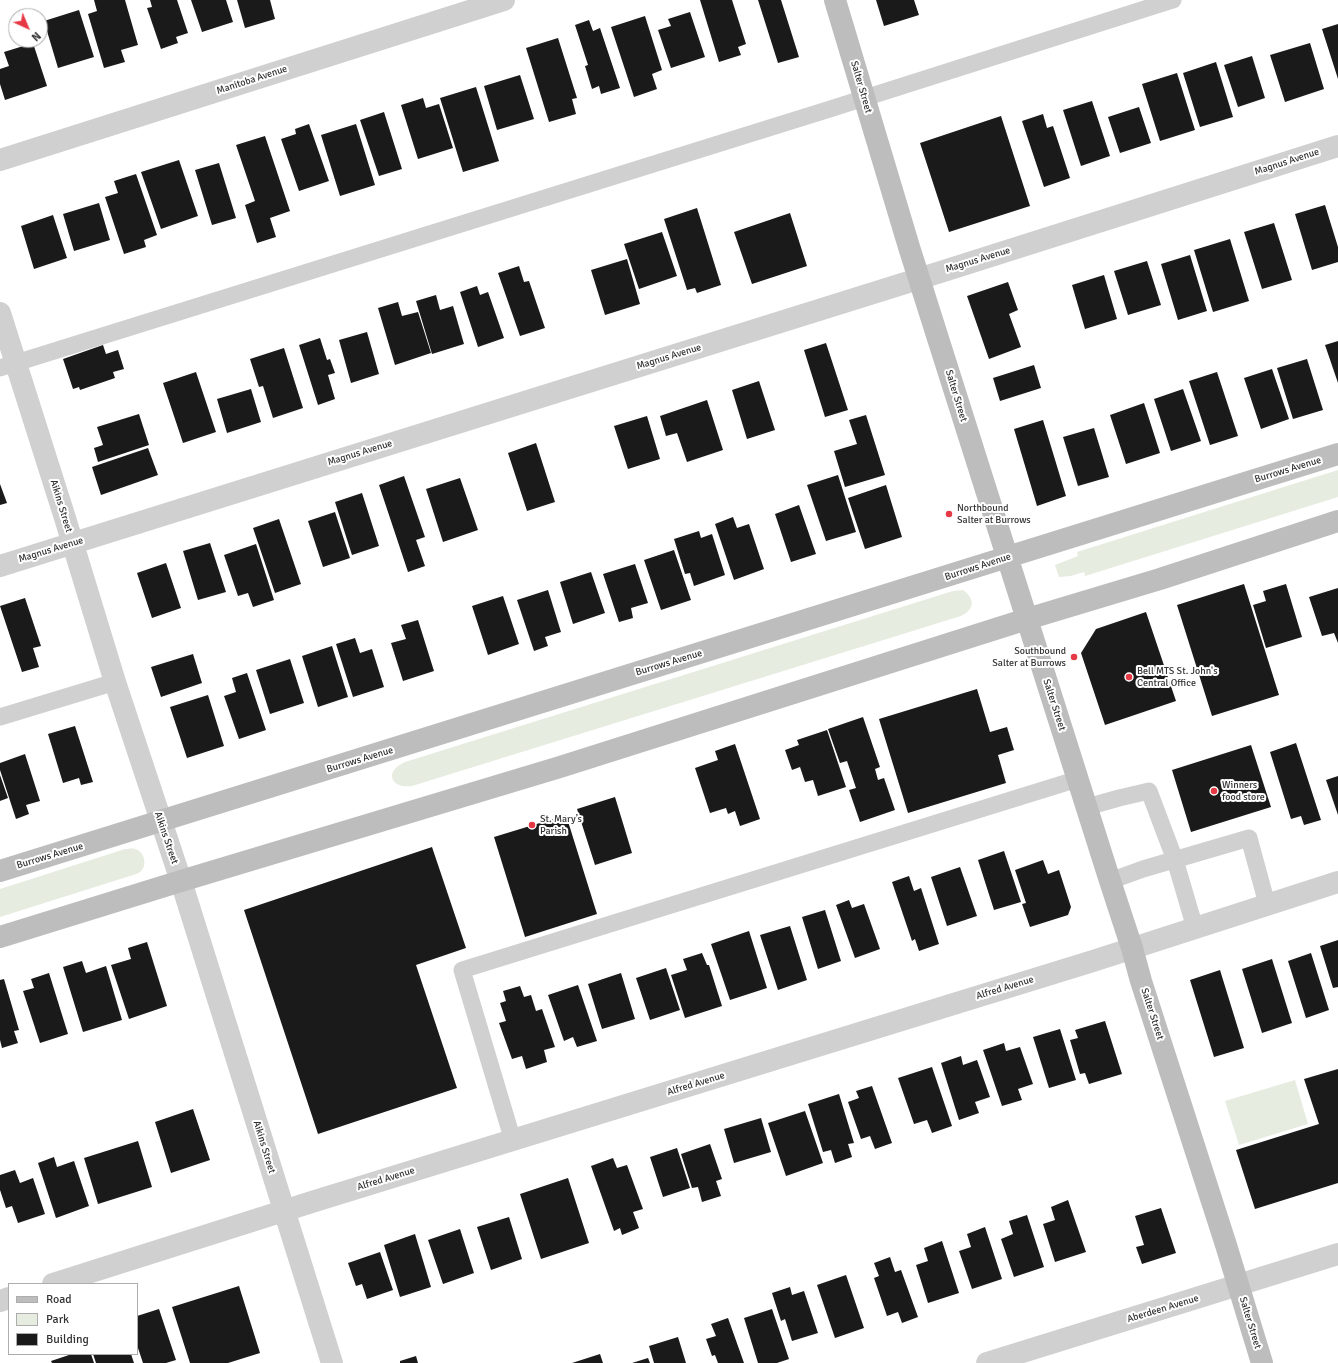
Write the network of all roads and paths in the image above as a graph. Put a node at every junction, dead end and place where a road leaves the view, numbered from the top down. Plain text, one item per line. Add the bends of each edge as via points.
1 (504, 0) edge
2 (835, 0) edge
3 (1173, 0) edge
4 (864, 98) junction
5 (1338, 146) edge
6 (0, 160) edge
7 (919, 278) junction
8 (0, 313) edge
9 (8, 365) edge
10 (1338, 454) edge
11 (1338, 521) edge
12 (73, 543) junction
13 (1007, 557) junction
14 (0, 566) edge
15 (1027, 619) junction
16 (115, 682) junction
17 (0, 717) edge
18 (1078, 779) junction
19 (1087, 807) junction
20 (160, 822) junction
21 (1175, 860) junction
22 (0, 872) edge
23 (181, 881) junction
24 (1110, 881) junction
25 (1338, 882) edge
26 (1266, 904) junction
27 (1195, 928) junction
28 (0, 938) edge
29 (1132, 948) junction
30 (512, 1140) junction
31 (284, 1211) junction
32 (1338, 1254) edge
33 (56, 1283) edge
34 (1238, 1285) junction
35 (332, 1363) edge
36 (987, 1363) edge
37 (1262, 1363) edge

1 - 6 street, Manitoba Avenue
2 - 4 street, Salter Street
3 - 4 lane
4 - 7 street, Salter Street
4 - 9 lane
5 - 7 street, Magnus Avenue
7 - 12 street, Magnus Avenue
7 - 13 street, Salter Street
8 - 9 street, Aikins Street
9 - 12 street, Aikins Street
10 - 13 street, Burrows Avenue
11 - 15 street
12 - 14 street, Magnus Avenue
12 - 16 street, Aikins Street
13 - 15 street, Salter Street
13 - 20 street, Burrows Avenue
15 - 18 street, Salter Street
15 - 23 street via 560,767
16 - 17 lane
16 - 20 street, Aikins Street
18 - 19 street, Salter Street
18 - 30 lane via 462,970
19 - 21 lane via 1149,791
19 - 24 street, Salter Street
20 - 22 street, Burrows Avenue
20 - 23 street, Aikins Street
21 - 24 lane
21 - 26 lane via 1249,838
21 - 27 lane
23 - 28 street
23 - 31 street, Aikins Street
24 - 29 street, Salter Street
25 - 26 street, Alfred Avenue
26 - 27 street, Alfred Avenue
27 - 29 street, Alfred Avenue
29 - 30 street, Alfred Avenue
29 - 34 street, Salter Street
30 - 31 street, Alfred Avenue
31 - 33 street, Alfred Avenue
31 - 35 street, Aikins Street
32 - 34 street, Aberdeen Avenue
34 - 36 street, Aberdeen Avenue
34 - 37 street, Salter Street

